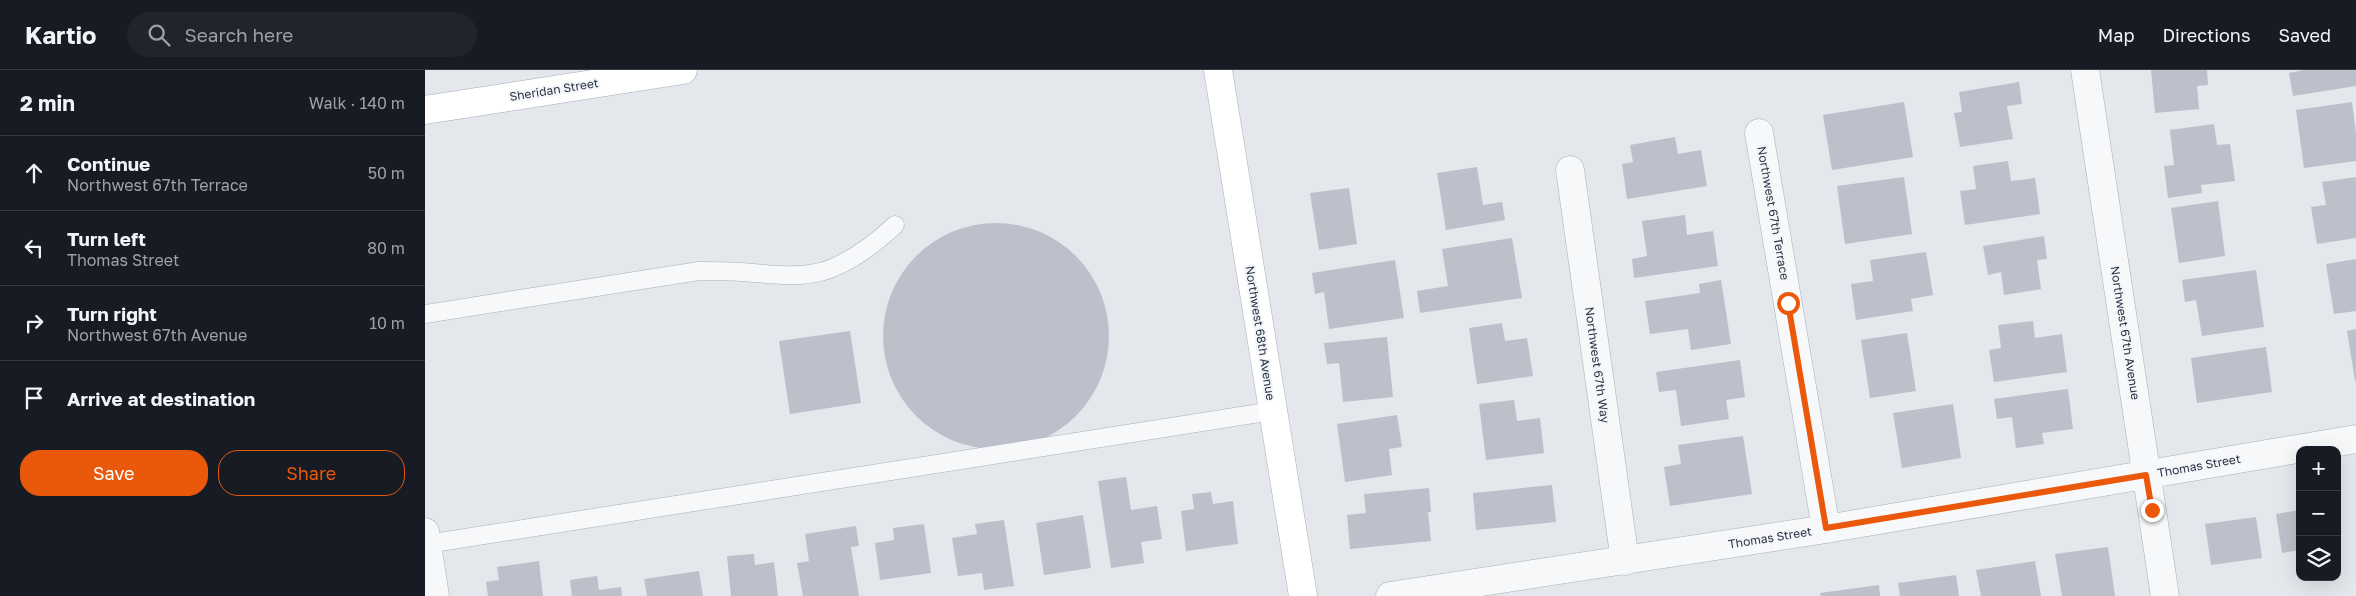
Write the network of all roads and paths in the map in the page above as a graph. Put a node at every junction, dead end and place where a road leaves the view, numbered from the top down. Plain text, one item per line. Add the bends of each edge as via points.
1 (683, 70) edge
2 (1218, 70) edge
3 (2085, 70) edge
4 (425, 110) edge
5 (1759, 133) dead end
6 (1570, 170) dead end
7 (895, 225) dead end
8 (425, 314) edge
9 (1273, 411) junction
10 (2356, 439) edge
11 (2146, 475) junction
12 (1826, 528) junction
13 (426, 538) edge
14 (1625, 561) junction
15 (435, 596) edge
16 (1303, 596) edge
17 (1390, 596) edge
18 (2165, 596) edge

1 - 4 street, Sheridan Street
2 - 9 street, Northwest 68th Avenue
3 - 11 street, Northwest 67th Avenue
5 - 12 street, Northwest 67th Terrace
6 - 14 street, Northwest 67th Way
7 - 8 lane via 871,247 838,266 810,274 775,276 699,271
9 - 13 lane
9 - 16 street, Northwest 68th Avenue
10 - 11 street, Thomas Street
11 - 12 street, Thomas Street
11 - 18 street, Northwest 67th Avenue
12 - 14 street, Thomas Street
13 - 15 street
14 - 17 street, Thomas Street

